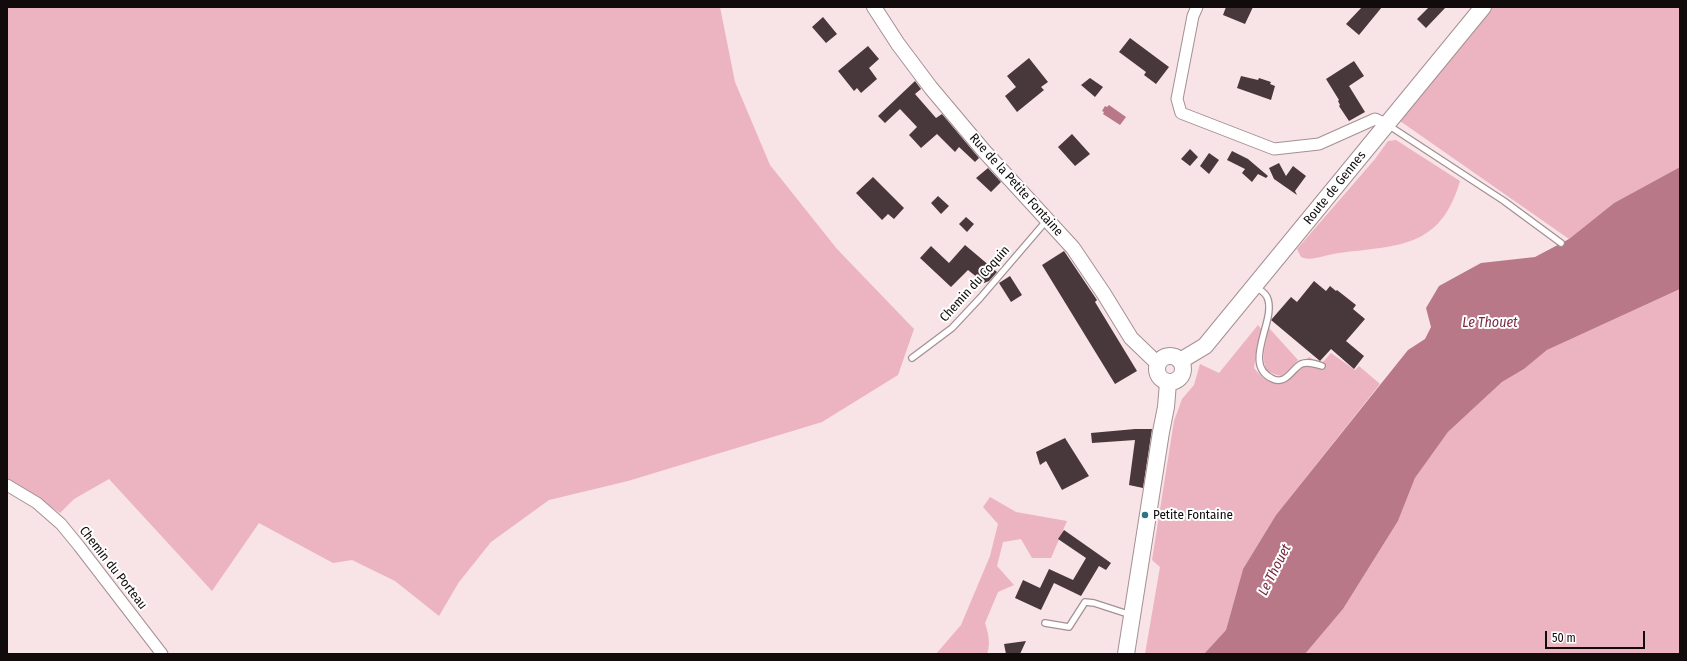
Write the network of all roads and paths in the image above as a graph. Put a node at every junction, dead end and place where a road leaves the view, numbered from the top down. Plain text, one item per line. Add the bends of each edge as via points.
1 (874, 7) edge
2 (1197, 7) edge
3 (1483, 7) edge
4 (1386, 124) junction
5 (1047, 220) junction
6 (1561, 243) dead end
7 (1255, 286) junction
8 (912, 358) dead end
9 (1180, 361) junction
10 (1158, 363) junction
11 (1322, 366) dead end
12 (1168, 383) junction
13 (7, 485) edge
14 (1132, 615) junction
15 (1045, 623) dead end
16 (162, 654) edge
17 (1126, 654) edge

1 - 5 street, Rue de la Petite Fontaine via 931,88
2 - 4 street via 1193,16 1177,100 1181,113 1274,149 1319,144 1375,119
3 - 4 main road, Route de Gennes
4 - 6 lane via 1504,201
4 - 7 main road, Route de Gennes
5 - 8 lane, Chemin du Coquin via 957,322
5 - 10 street, Rue de la Petite Fontaine via 1072,248 1131,338
7 - 9 main road, Route de Gennes via 1205,346
7 - 11 lane via 1267,297 1269,306 1259,362 1264,373 1274,380 1284,379 1301,364 1309,362
9 - 10 main road via 1168,356
9 - 12 main road via 1183,370 1180,378
10 - 12 main road via 1158,375
12 - 14 main road
13 - 16 street, Chemin du Porteau via 37,503 61,524
14 - 15 lane via 1086,602 1069,628
14 - 17 main road

